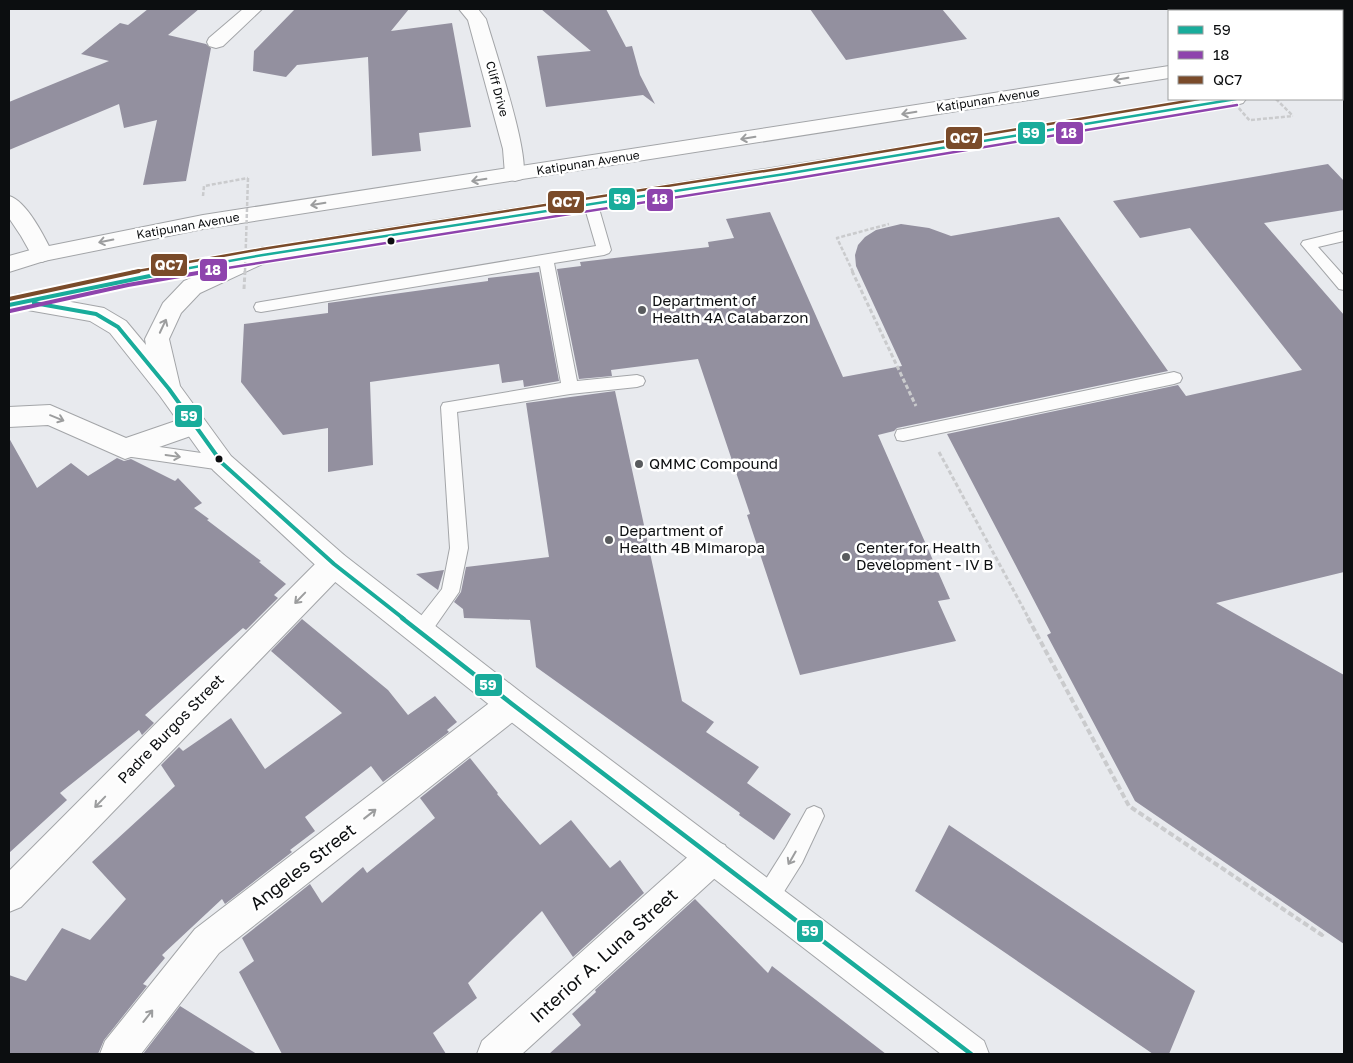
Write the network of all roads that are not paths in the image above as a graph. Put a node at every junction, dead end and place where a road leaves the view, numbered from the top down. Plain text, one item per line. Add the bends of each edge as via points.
1 (253, 9) edge
2 (468, 9) edge
3 (216, 42) dead end
4 (1168, 72) edge
5 (1230, 100) edge
6 (514, 174) junction
7 (9, 203) edge
8 (592, 205) junction
9 (1344, 236) edge
10 (42, 254) junction
11 (263, 255) junction
12 (546, 260) junction
13 (9, 264) edge
14 (1344, 285) edge
15 (15, 303) edge
16 (260, 308) dead end
17 (1174, 378) dead end
18 (637, 381) dead end
19 (570, 388) junction
20 (169, 389) junction
21 (9, 417) edge
22 (193, 425) junction
23 (903, 435) dead end
24 (125, 449) junction
25 (222, 463) junction
26 (334, 564) junction
27 (420, 632) junction
28 (512, 704) junction
29 (814, 816) dead end
30 (713, 857) junction
31 (9, 895) edge
32 (767, 898) junction
33 (118, 1054) edge
34 (495, 1054) edge
35 (971, 1054) edge

1 - 3 main road
2 - 6 main road, Cliff Drive via 480,28 513,149
4 -> 6 main road, Katipunan Avenue
5 - 8 main road
6 -> 10 main road, Katipunan Avenue via 203,222
7 - 10 main road
8 - 11 main road
8 - 12 lane via 604,250
9 - 14 lane via 1308,244
10 - 13 main road, Katipunan Avenue
11 - 15 main road
20 -> 11 main road via 157,339 171,309 192,286
12 - 16 lane
12 - 19 lane
15 - 20 main road via 96,314 118,327
17 - 23 lane
18 - 19 lane
19 - 27 lane via 449,407 459,548 450,592
20 - 22 main road
21 -> 24 main road via 50,415
22 - 24 main road
22 - 25 main road
24 -> 25 lane
25 - 26 main road
26 - 27 main road
26 -> 31 main road, Padre Burgos Street
27 - 28 main road
28 - 30 main road
33 -> 28 main road, Angeles Street via 207,941
29 -> 32 lane
30 - 32 main road
30 - 34 main road, Interior A. Luna Street
32 - 35 main road

